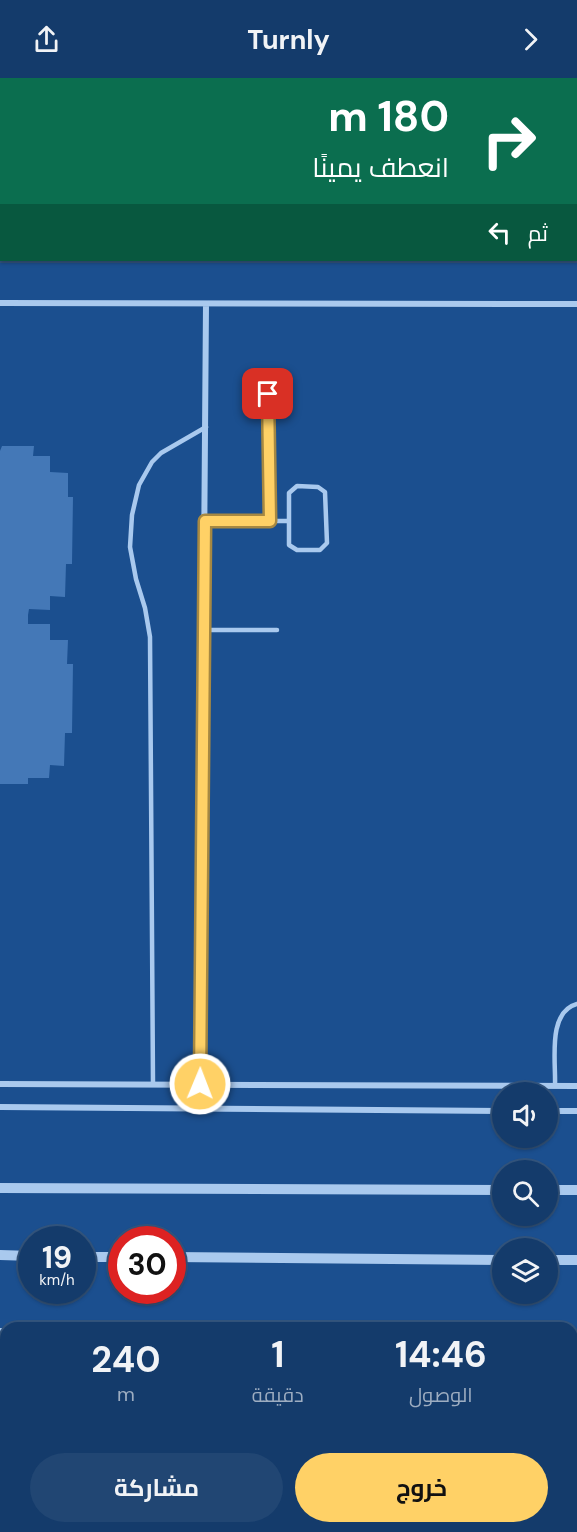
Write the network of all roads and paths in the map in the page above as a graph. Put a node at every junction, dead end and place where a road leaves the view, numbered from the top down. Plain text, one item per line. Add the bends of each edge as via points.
1 (0, 303) edge
2 (206, 304) junction
3 (577, 304) edge
4 (267, 373) dead end
5 (206, 427) junction
6 (205, 521) junction
7 (270, 521) junction
8 (288, 521) junction
9 (204, 630) junction
10 (278, 630) dead end
11 (577, 1004) edge
12 (555, 1082) edge
13 (0, 1084) edge
14 (153, 1084) junction
15 (200, 1084) junction
16 (492, 1085) edge
17 (558, 1085) edge
18 (577, 1086) edge
19 (0, 1107) edge
20 (492, 1111) edge
21 (558, 1111) edge
22 (577, 1111) edge
23 (0, 1188) edge
24 (492, 1190) edge
25 (558, 1190) edge
26 (577, 1190) edge
27 (0, 1255) edge
28 (18, 1256) edge
29 (186, 1257) edge
30 (492, 1260) edge
31 (558, 1260) edge
32 (577, 1260) edge

1 - 2 street
2 - 3 street
2 - 5 street
4 - 7 lane
5 - 6 street
5 - 14 lane via 172,445 152,462 140,485 130,531 132,563 150,637
6 - 7 lane
6 - 9 street
7 - 8 lane
8 - 8 lane via 288,542 293,549 323,549 327,543 325,492 318,487 293,488 289,493
9 - 10 lane
9 - 15 street
11 - 12 lane via 565,1010 557,1023
13 - 14 street
14 - 15 street
15 - 16 street
17 - 18 street
19 - 20 street
21 - 22 street
23 - 24 street
25 - 26 street
27 - 28 street
29 - 30 street
31 - 32 street

